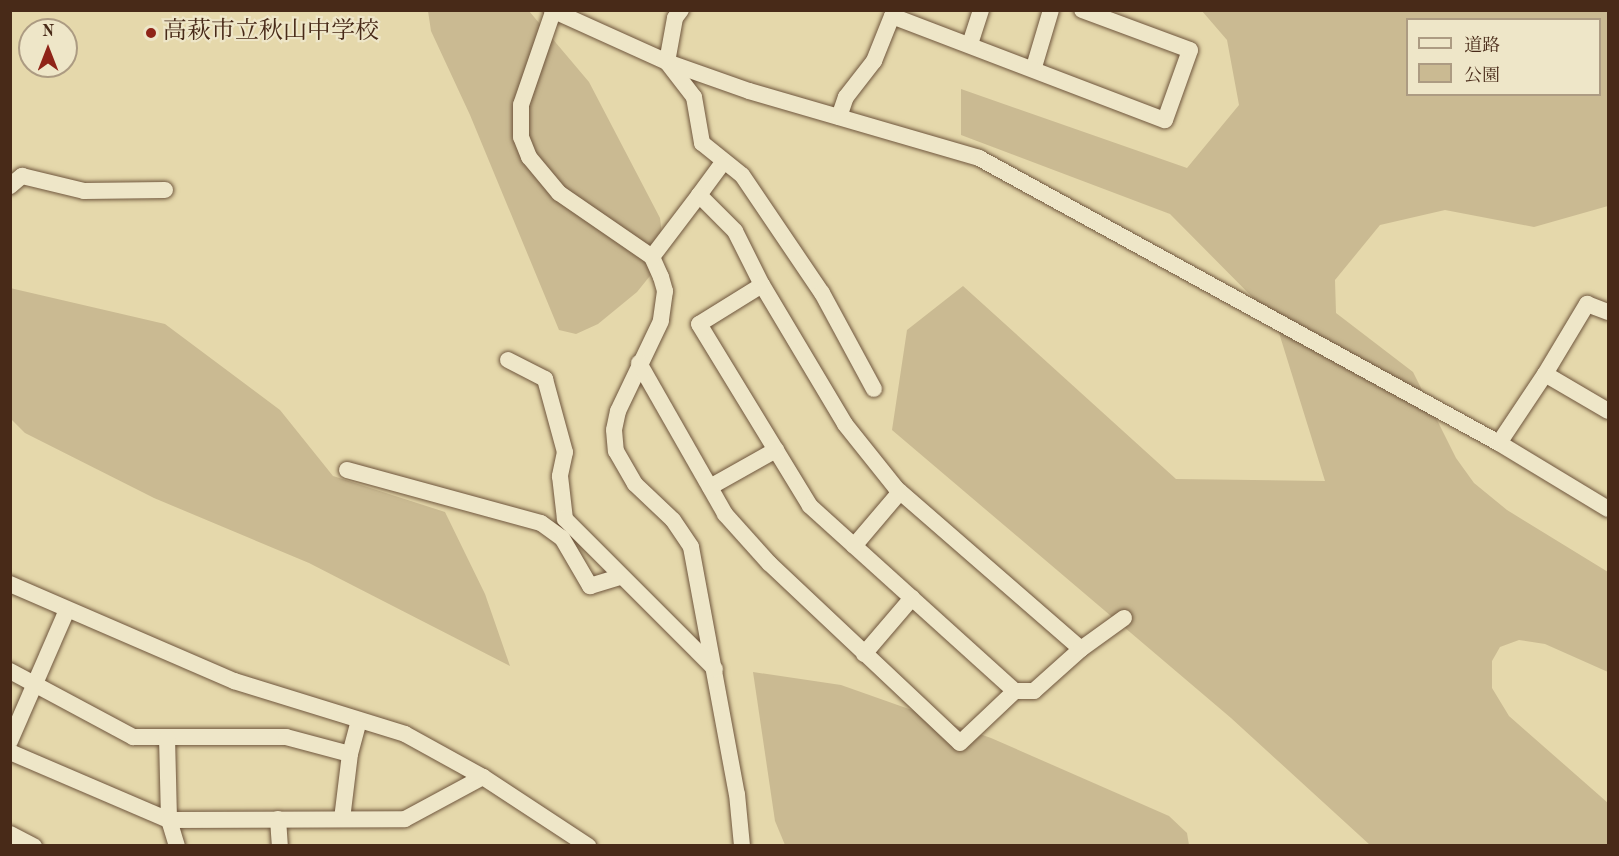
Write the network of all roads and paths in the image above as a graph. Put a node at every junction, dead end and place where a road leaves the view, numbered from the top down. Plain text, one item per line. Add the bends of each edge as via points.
1 (681, 10) edge
2 (981, 10) edge
3 (1051, 10) edge
4 (1082, 10) edge
5 (553, 11) edge
6 (894, 13) edge
7 (970, 44) junction
8 (668, 62) junction
9 (1034, 67) junction
10 (839, 117) junction
11 (724, 160) junction
12 (10, 186) edge
13 (165, 190) dead end
14 (699, 195) junction
15 (652, 257) junction
16 (762, 285) junction
17 (1608, 312) edge
18 (508, 360) dead end
19 (639, 363) junction
20 (1545, 374) junction
21 (874, 389) dead end
22 (1608, 411) edge
23 (1499, 443) junction
24 (776, 450) junction
25 (347, 470) dead end
26 (710, 487) junction
27 (900, 492) junction
28 (1608, 509) edge
29 (854, 546) junction
30 (619, 577) junction
31 (10, 584) edge
32 (912, 598) junction
33 (67, 610) junction
34 (1124, 618) dead end
35 (1081, 650) junction
36 (864, 654) junction
37 (715, 669) junction
38 (10, 671) edge
39 (35, 685) junction
40 (1015, 691) junction
41 (359, 721) junction
42 (167, 737) junction
43 (10, 741) edge
44 (10, 752) edge
45 (350, 754) junction
46 (483, 777) junction
47 (278, 819) junction
48 (342, 819) junction
49 (169, 820) junction
50 (10, 834) edge
51 (34, 846) edge
52 (177, 846) edge
53 (280, 846) edge
54 (588, 846) edge
55 (742, 846) edge

1 - 8 street via 675,18
2 - 7 street
3 - 9 street
4 - 9 street via 1190,50 1165,120
5 - 8 street
5 - 15 street via 521,105 521,137 529,158 559,192
6 - 7 street
6 - 10 street via 874,61 846,97
7 - 9 street
8 - 10 street
8 - 11 street via 694,97 702,142
10 - 23 street via 979,158
11 - 14 street
11 - 21 street via 742,175 822,293
12 - 13 street via 22,176 84,190
14 - 15 street
14 - 16 street via 735,231
15 - 19 street via 665,291 665,304
16 - 24 street via 699,324
16 - 27 street via 845,424
17 - 20 street via 1587,304
18 - 30 street via 545,379 565,452 560,476 565,519
19 - 26 street
19 - 37 street via 618,411 614,430 616,451 635,484 687,536
20 - 22 street
20 - 23 street
23 - 28 street
24 - 26 street
24 - 29 street via 810,506
25 - 30 street via 541,523 562,538 590,586
26 - 36 street via 725,514 769,563
27 - 29 street
27 - 35 street
29 - 32 street
30 - 37 street
31 - 33 street
32 - 36 street
32 - 40 street
33 - 39 street
33 - 41 street via 234,681
34 - 35 street
35 - 40 street via 1034,691
36 - 40 street via 960,743
37 - 55 street
38 - 39 street
39 - 42 street via 133,737
39 - 43 street
41 - 45 street
41 - 46 street via 405,734
42 - 45 street via 286,737
42 - 49 street
44 - 49 street
45 - 48 street
46 - 48 street via 405,819
46 - 54 street
47 - 48 street
47 - 49 street
47 - 53 street
49 - 52 street
50 - 51 street

